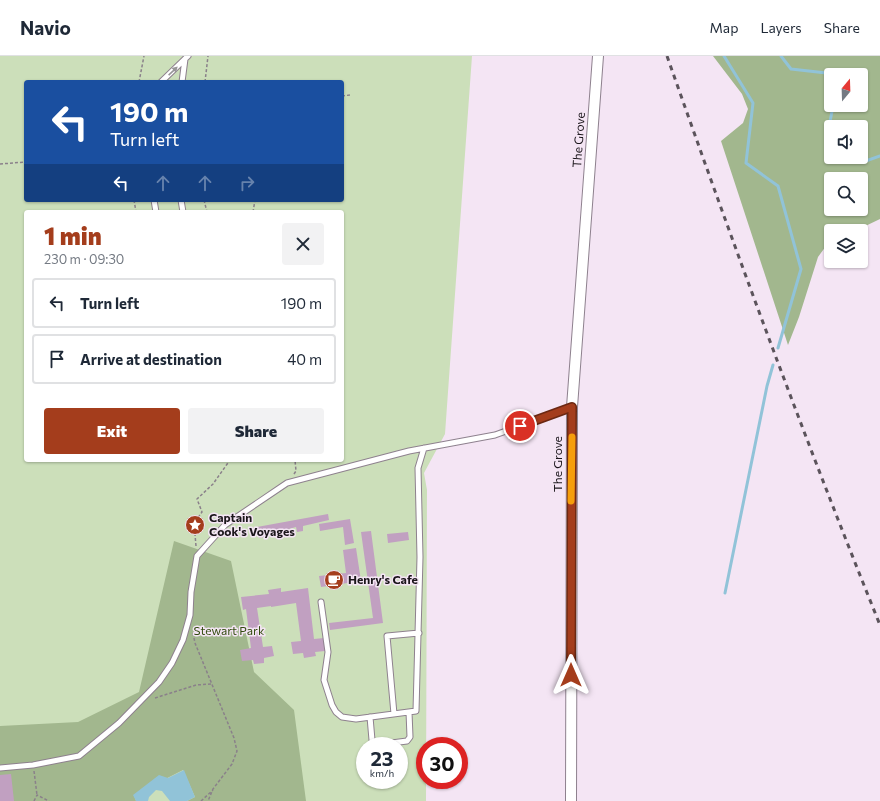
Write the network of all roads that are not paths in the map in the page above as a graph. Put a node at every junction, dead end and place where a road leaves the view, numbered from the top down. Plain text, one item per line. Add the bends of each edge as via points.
1 (598, 56) edge
2 (187, 58) edge
3 (163, 80) edge
4 (182, 80) edge
5 (572, 407) junction
6 (424, 448) junction
7 (321, 602) dead end
8 (419, 633) junction
9 (409, 712) junction
10 (394, 714) junction
11 (370, 717) junction
12 (0, 768) edge
13 (571, 801) edge

1 - 5 street, The Grove
3 -> 2 lane
2 - 4 lane
5 - 6 lane via 495,435
5 - 13 street, The Grove
6 - 8 lane via 418,468
6 - 12 lane via 287,483 225,525 197,556 190,615 172,663 159,682 120,723 79,756
7 - 11 lane via 328,652 324,680 332,705 342,717
8 - 9 lane via 416,711
8 - 10 lane via 387,636
9 - 10 lane
9 - 11 lane via 410,736 407,741 376,745 372,740
10 - 11 lane

